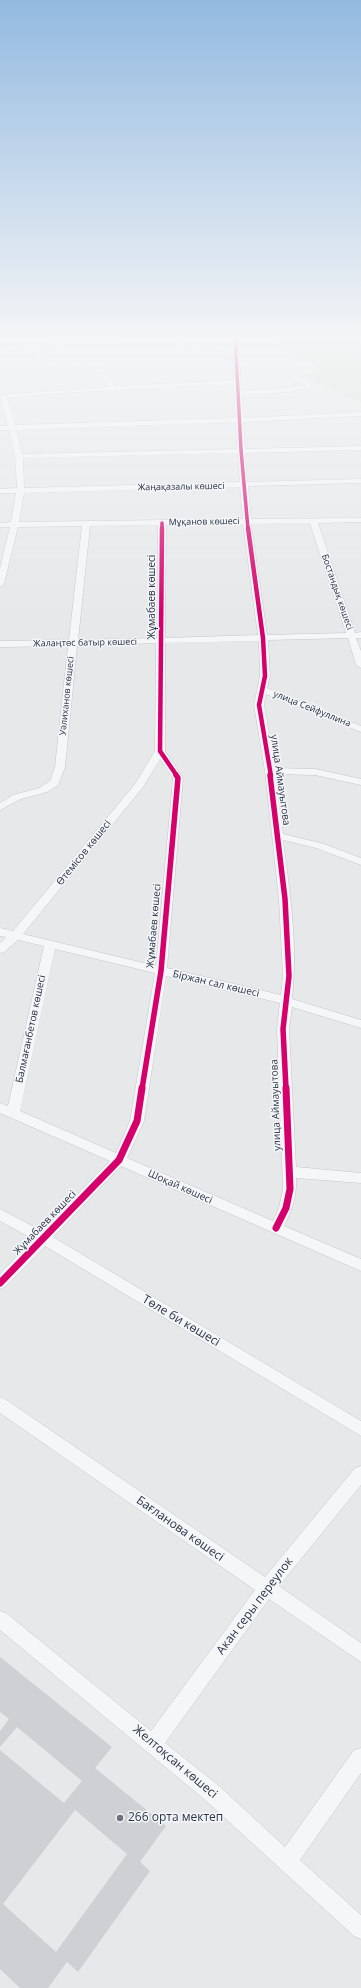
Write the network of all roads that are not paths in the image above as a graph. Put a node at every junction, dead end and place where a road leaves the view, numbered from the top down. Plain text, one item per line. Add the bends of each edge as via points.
1 (11, 427) junction
2 (17, 427) edge
3 (240, 427) edge
4 (0, 428) edge
5 (361, 448) edge
6 (241, 450) junction
7 (19, 456) junction
8 (361, 481) edge
9 (244, 485) junction
10 (20, 490) junction
11 (0, 491) edge
12 (313, 520) junction
13 (361, 520) edge
14 (247, 522) junction
15 (162, 523) junction
16 (14, 524) junction
17 (86, 524) junction
18 (0, 525) edge
19 (0, 584) edge
20 (356, 635) edge
21 (263, 638) junction
22 (162, 641) junction
23 (0, 644) edge
24 (72, 644) junction
25 (361, 664) edge
26 (263, 690) junction
27 (361, 729) edge
28 (160, 751) junction
29 (270, 771) junction
30 (361, 782) edge
31 (0, 807) edge
32 (278, 836) junction
33 (361, 862) edge
34 (0, 932) edge
35 (15, 936) junction
36 (50, 944) junction
37 (0, 949) edge
38 (161, 971) junction
39 (287, 1001) junction
40 (361, 1024) edge
41 (6, 1110) edge
42 (119, 1160) junction
43 (289, 1172) junction
44 (361, 1178) edge
45 (0, 1214) edge
46 (276, 1228) junction
47 (43, 1238) junction
48 (361, 1265) edge
49 (0, 1283) edge
50 (0, 1404) edge
51 (361, 1429) edge
52 (361, 1472) edge
53 (266, 1589) junction
54 (0, 1619) edge
55 (361, 1653) edge
56 (153, 1744) junction
57 (361, 1757) edge
58 (288, 1861) junction
59 (361, 1929) edge

1 - 2 street
1 - 4 street
1 - 7 street
3 - 6 street, улица Аймауытова
5 - 6 street
6 - 7 street
6 - 9 street, улица Аймауытова
7 - 10 street
8 - 9 street, Жаңақазалы көшесі
9 - 10 street, Жаңақазалы көшесі
9 - 14 street, улица Аймауытова
10 - 11 street, Жаңақазалы көшесі
10 - 16 street
12 - 13 street, Мұқанов көшесі
12 - 14 street, Мұқанов көшесі
12 - 20 street, Бостандық көшесі
14 - 15 street, Мұқанов көшесі
14 - 21 street, улица Аймауытова
15 - 17 street, Мұқанов көшесі
15 - 22 street, Жұмабаев көшесі
16 - 17 street, Мұқанов көшесі
16 - 18 street, Мұқанов көшесі
16 - 19 street
17 - 24 street, Уәлиханов көшесі
20 - 21 street, Жалаңтөс батыр көшесі
20 - 25 street, Бостандық көшесі
21 - 22 street, Жалаңтөс батыр көшесі
21 - 26 street, улица Аймауытова
22 - 24 street, Жалаңтөс батыр көшесі
22 - 28 street, Жұмабаев көшесі
23 - 24 street, Жалаңтөс батыр көшесі
24 - 31 street, Уәлиханов көшесі via 60,767 54,783 43,790 17,797
26 - 27 street, улица Сейфуллина
26 - 29 street, улица Аймауытова via 259,705
28 - 35 street, Өтемісов көшесі via 139,785
28 - 38 street, Жұмабаев көшесі via 178,778
29 - 30 street via 315,772
29 - 32 street, улица Аймауытова
32 - 33 street via 320,846
32 - 39 street, улица Аймауытова via 287,938
34 - 35 street, Біржан сал көшесі
35 - 36 street, Біржан сал көшесі
35 - 37 street, Өтемісов көшесі
36 - 38 street, Біржан сал көшесі
36 - 41 street, Балмағанбетов көшесі
38 - 39 street, Біржан сал көшесі
38 - 42 street, Жұмабаев көшесі via 137,1122
39 - 40 street, Біржан сал көшесі
39 - 43 street, улица Аймауытова via 283,1029
41 - 42 street, Шоқай көшесі
42 - 46 street, Шоқай көшесі
42 - 47 street, Жұмабаев көшесі
43 - 44 street
43 - 46 street, улица Аймауытова via 290,1188 286,1208
45 - 47 street, Төле би көшесі
46 - 48 street, Шоқай көшесі
47 - 49 street, Жұмабаев көшесі
47 - 51 street, Төле би көшесі
50 - 53 street, Бағланова көшесі
52 - 53 street, Акан серы переулок
53 - 55 street, Бағланова көшесі
53 - 56 street, Акан серы переулок
54 - 56 street, Желтоқсан көшесі
56 - 58 street, Желтоқсан көшесі
57 - 58 street
58 - 59 street, Желтоқсан көшесі

